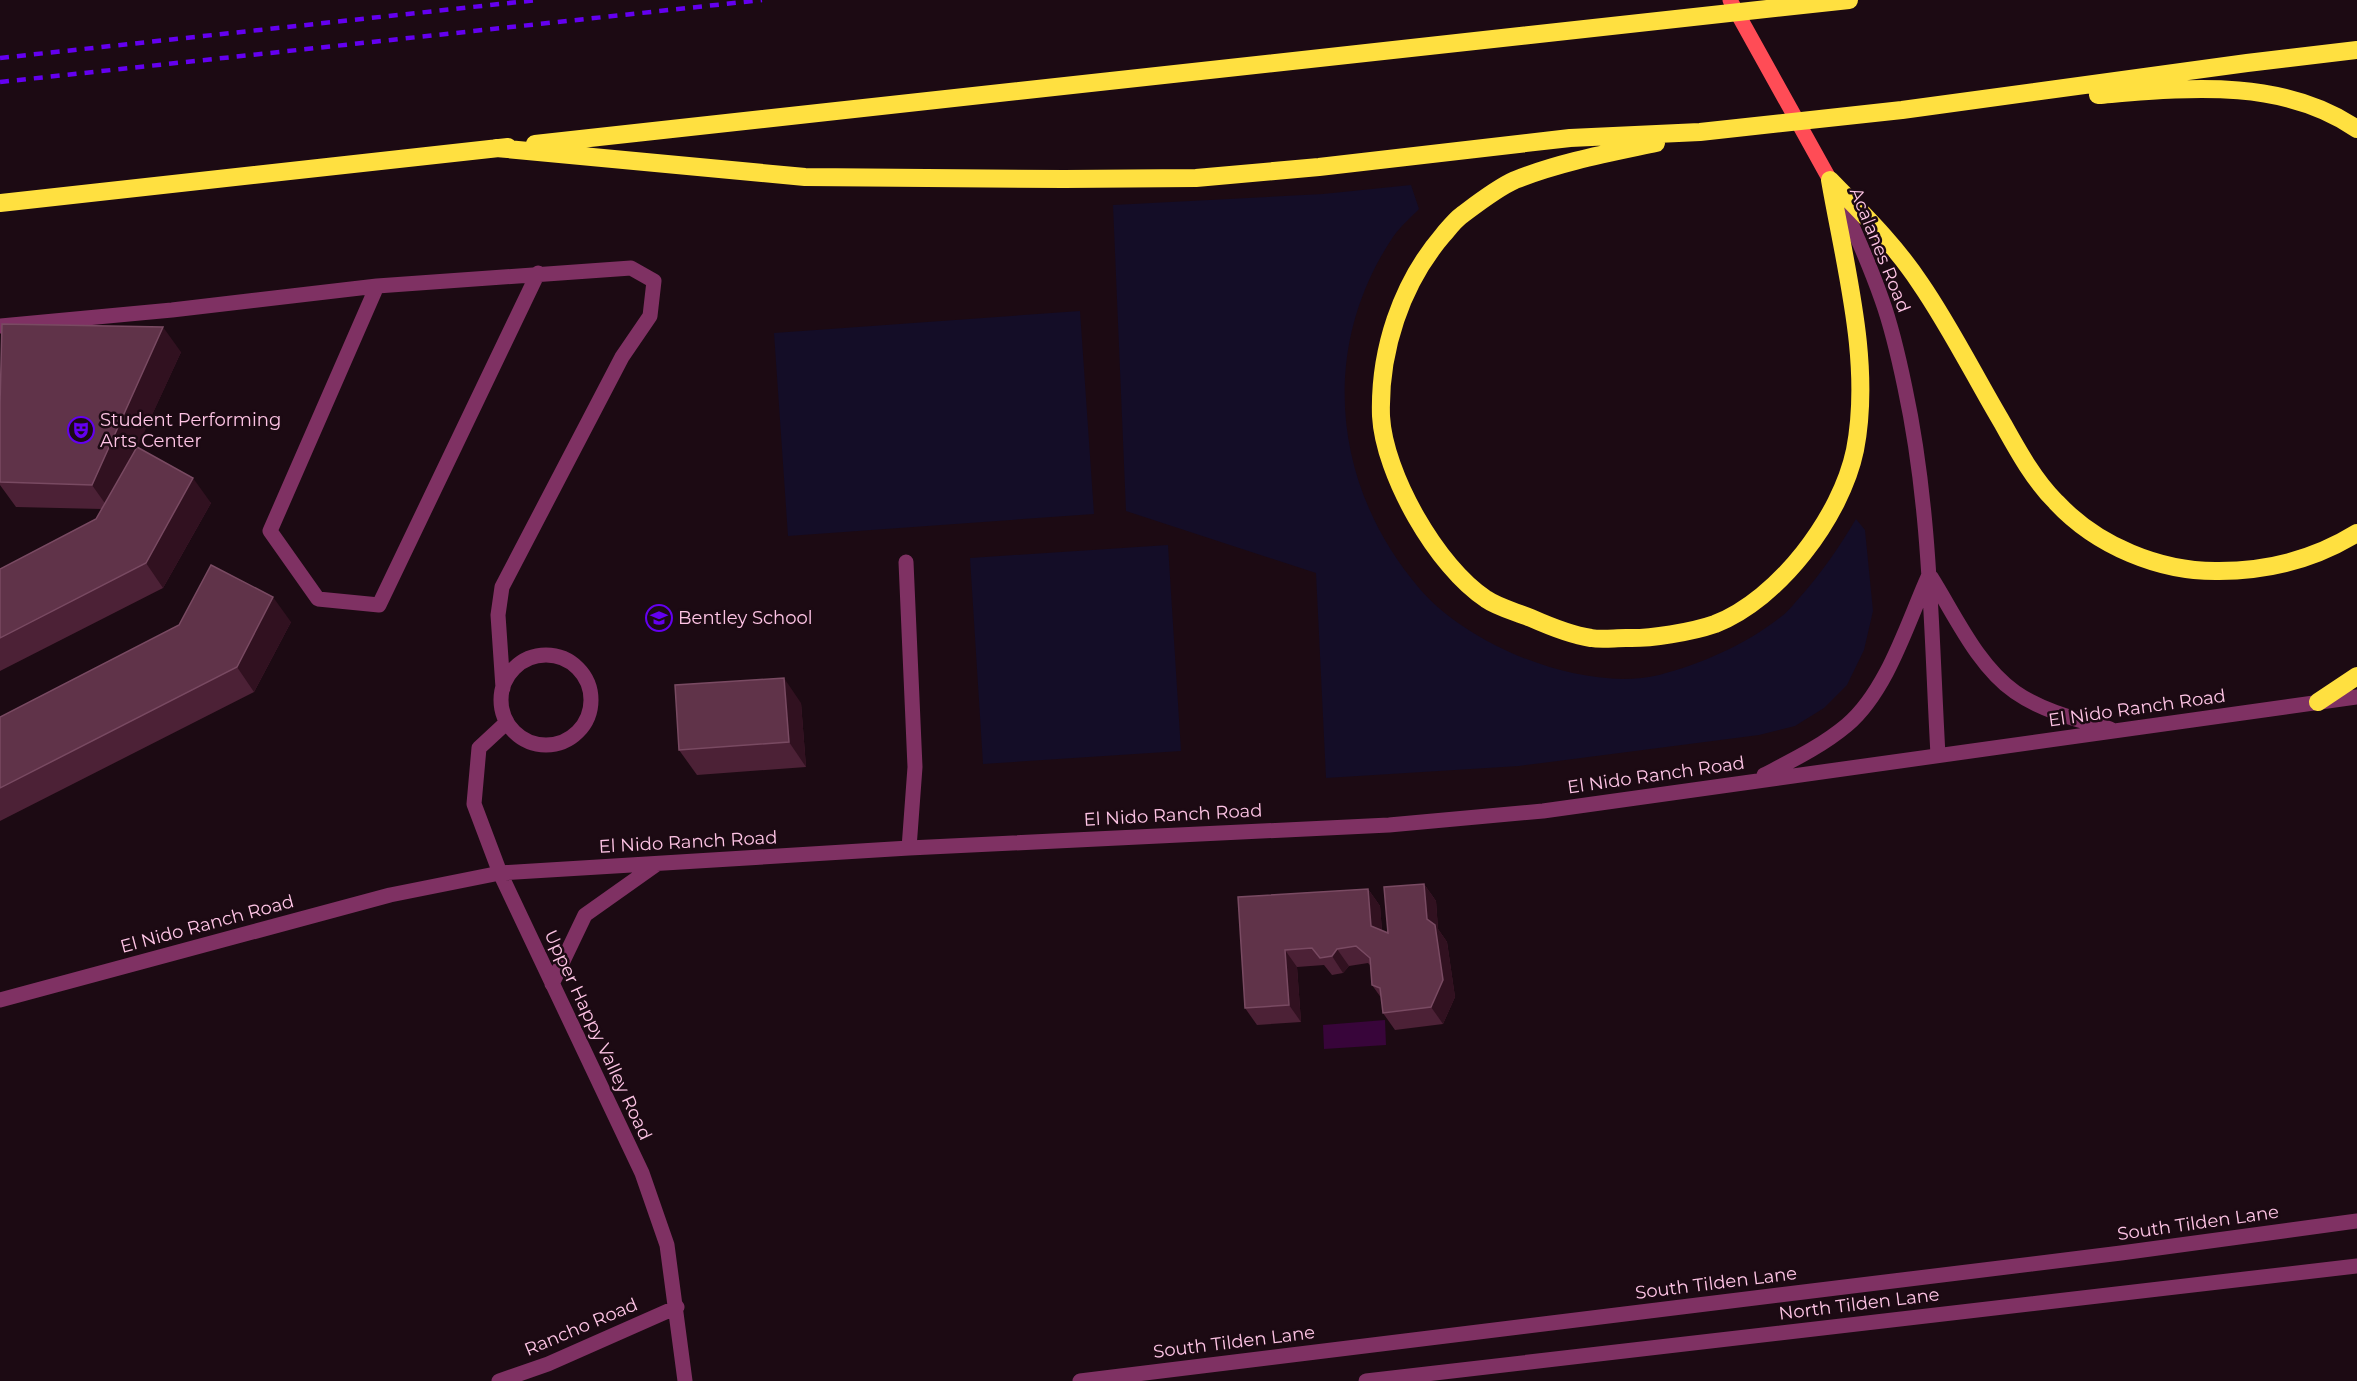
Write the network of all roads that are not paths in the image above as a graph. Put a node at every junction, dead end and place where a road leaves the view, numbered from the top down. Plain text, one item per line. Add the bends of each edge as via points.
1 (1730, 0) edge
2 (1849, 0) edge
3 (2357, 50) edge
4 (1902, 110) junction
5 (2357, 129) edge
6 (1700, 132) junction
7 (496, 148) junction
8 (1830, 180) junction
9 (0, 203) edge
10 (538, 273) junction
11 (377, 286) junction
12 (0, 326) edge
13 (2357, 533) edge
14 (906, 562) dead end
15 (1929, 574) junction
16 (2357, 676) edge
17 (503, 688) junction
18 (2357, 697) edge
19 (2318, 702) junction
20 (507, 722) junction
21 (2115, 730) junction
22 (1938, 755) junction
23 (1754, 780) junction
24 (909, 849) junction
25 (658, 863) junction
26 (500, 873) junction
27 (552, 984) junction
28 (0, 1000) edge
29 (2357, 1221) edge
30 (2357, 1266) edge
31 (677, 1307) junction
32 (499, 1381) edge
33 (685, 1381) edge
34 (1080, 1381) edge
35 (1366, 1381) edge

1 - 8 main road, Acalanes Road
2 - 7 highway
3 - 4 highway
4 - 5 highway via 2176,88 2228,88 2311,106
4 - 6 highway
6 - 7 highway via 1570,138 1196,178 805,177
6 - 8 highway via 1512,181 1459,217 1424,258 1399,306 1385,366 1381,417 1391,462 1415,517 1447,564 1486,600 1539,622 1591,638 1646,639 1715,623 1758,599 1797,561 1826,523 1854,453 1861,394 1856,329
7 - 9 highway
8 - 13 highway via 1891,244 1919,280 2020,454 2044,487 2070,515 2101,537 2153,562 2192,570 2230,571 2307,558
8 - 15 street, Acalanes Road via 1860,243 1897,352 1918,460
10 - 11 street
10 - 11 street via 379,605 318,599 270,531
10 - 17 street via 631,268 654,281 650,316 622,357 502,587 498,615
11 - 12 street
14 - 24 street via 915,767
15 - 21 street, Acalanes Road via 1981,655 2016,693 2052,711
15 - 22 street, Acalanes Road
15 - 23 street, Acalanes Road via 1886,671 1860,712 1823,742
16 - 19 highway
17 - 20 street via 501,705
17 - 20 street via 511,672 524,660 558,656 575,664 586,677 592,694 590,712 582,728 569,740 552,745 534,744 518,736
18 - 19 street, El Nido Ranch Road
19 - 21 street, El Nido Ranch Road
20 - 26 street, Upper Happy Valley Road via 479,748 474,804
21 - 22 street, El Nido Ranch Road
22 - 23 street, El Nido Ranch Road
23 - 24 street, El Nido Ranch Road via 1543,811 1389,825
24 - 25 street, El Nido Ranch Road
25 - 26 street, El Nido Ranch Road
25 - 27 street via 585,915
26 - 27 street, Upper Happy Valley Road
26 - 28 street, El Nido Ranch Road via 390,895
27 - 31 street, Upper Happy Valley Road via 642,1173 667,1245
29 - 34 street, South Tilden Lane
30 - 35 street, North Tilden Lane
31 - 32 street, Rancho Road via 548,1364
31 - 33 street, Upper Happy Valley Road

